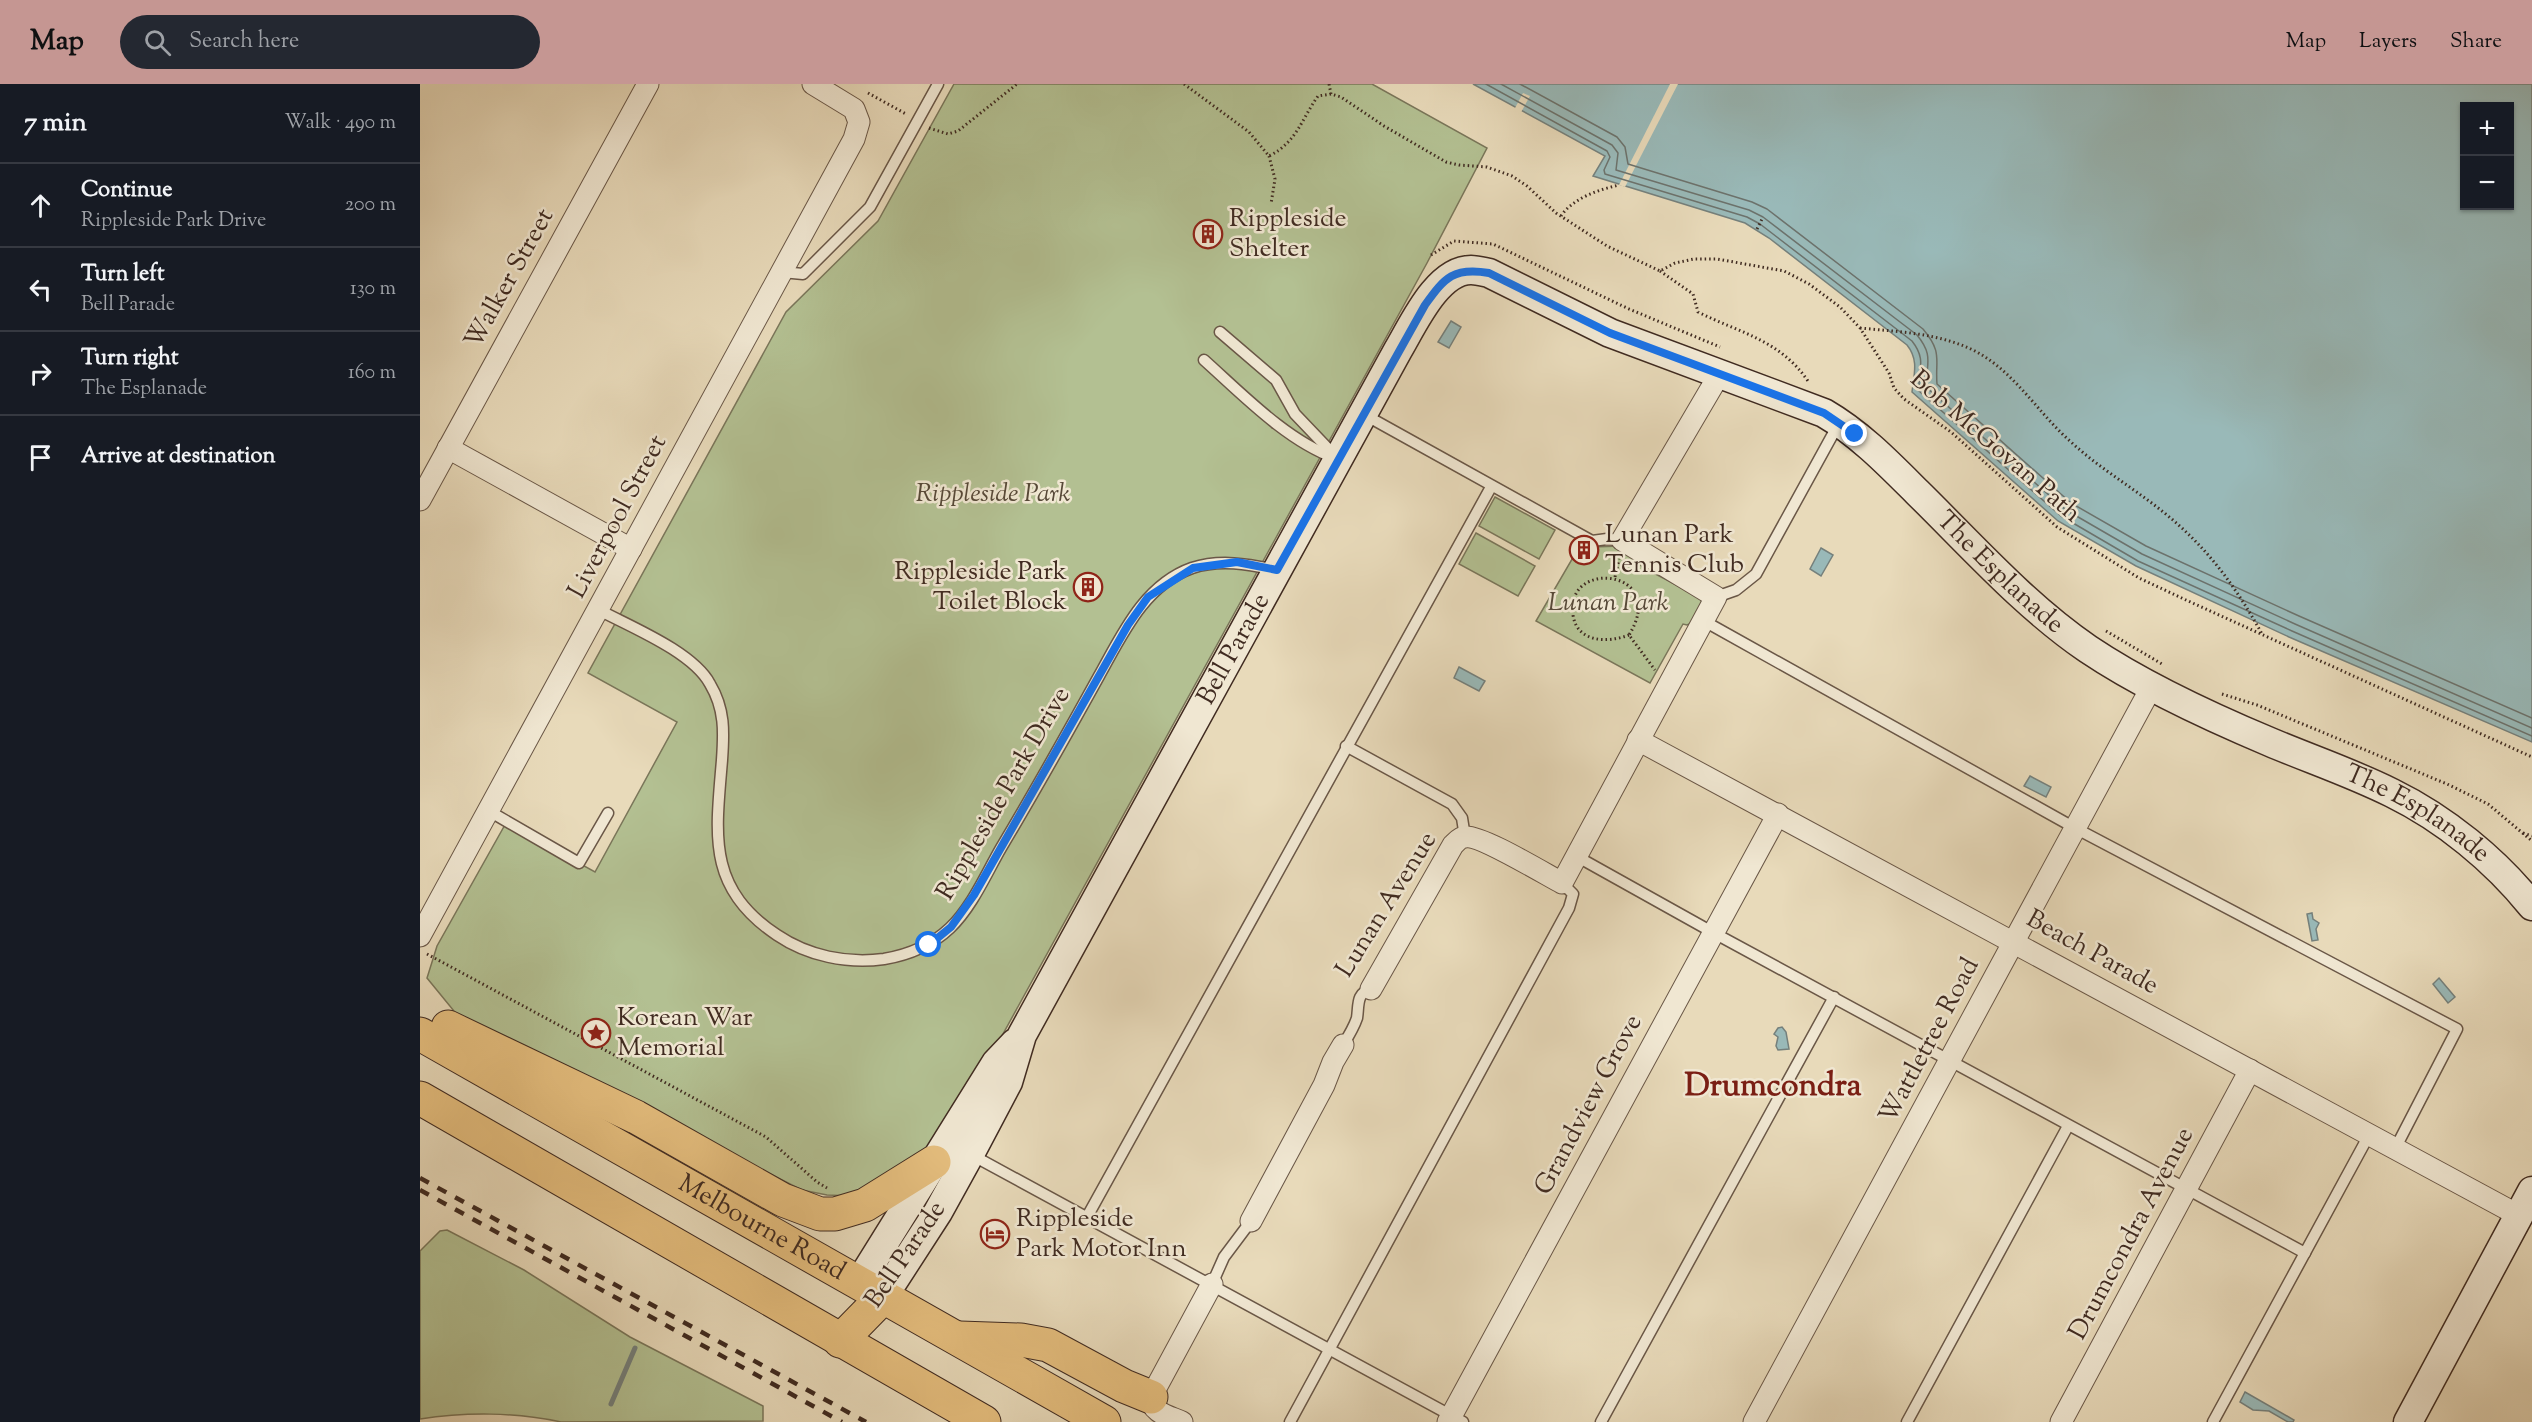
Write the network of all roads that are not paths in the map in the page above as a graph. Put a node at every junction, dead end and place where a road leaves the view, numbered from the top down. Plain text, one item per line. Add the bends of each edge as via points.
1 (648, 84) edge
2 (813, 84) edge
3 (938, 84) edge
4 (782, 272) junction
5 (1457, 273) joint
6 (1220, 332) dead end
7 (1204, 360) dead end
8 (1724, 363) junction
9 (1363, 414) junction
10 (1840, 422) junction
11 (448, 448) junction
12 (1338, 459) junction
13 (1491, 486) junction
14 (420, 500) edge
15 (1622, 540) junction
16 (631, 549) junction
17 (1277, 570) junction
18 (1716, 597) junction
19 (599, 610) junction
20 (1704, 621) junction
21 (2158, 676) junction
22 (1638, 740) junction
23 (1346, 746) junction
24 (489, 811) junction
25 (608, 813) dead end
26 (1778, 814) junction
27 (2075, 828) junction
28 (1465, 837) junction
29 (1576, 856) junction
30 (1562, 883) junction
31 (2532, 906) edge
32 (1714, 933) junction
33 (420, 936) edge
34 (2014, 942) junction
35 (1371, 989) joint
36 (1834, 997) junction
37 (420, 1012) edge
38 (420, 1034) edge
39 (1022, 1035) junction
40 (1343, 1046) joint
41 (1951, 1059) junction
42 (2250, 1070) junction
43 (420, 1098) edge
44 (2068, 1126) junction
45 (2369, 1135) junction
46 (2395, 1149) junction
47 (970, 1154) junction
48 (934, 1162) junction
49 (2187, 1188) junction
50 (2532, 1191) edge
51 (2518, 1215) junction
52 (1087, 1217) junction
53 (1251, 1221) joint
54 (2305, 1253) junction
55 (1212, 1284) junction
56 (871, 1290) junction
57 (955, 1338) junction
58 (840, 1341) junction
59 (1330, 1350) junction
60 (1151, 1397) junction
61 (1454, 1420) edge
62 (984, 1422) edge
63 (1104, 1422) edge
64 (1182, 1422) edge
65 (1290, 1422) edge
66 (1601, 1422) edge
67 (1754, 1422) edge
68 (1907, 1422) edge
69 (2061, 1422) edge
70 (2213, 1422) edge
71 (2408, 1422) edge

1 - 11 street, Walker Street
2 - 4 street, Liverpool Street via 854,109 859,122 854,139
3 - 4 lane via 870,207 803,274
4 - 16 street, Liverpool Street
5 - 8 street, The Esplanade via 1489,273 1610,333
5 - 9 street, Bell Parade via 1439,285 1425,305
6 - 12 lane via 1276,380 1295,414
7 - 12 lane via 1285,430 1318,452
8 - 10 street, The Esplanade
8 - 15 street
9 - 12 street, Bell Parade
9 - 13 lane
10 - 18 lane via 1756,574 1736,591
10 - 21 street, The Esplanade via 1883,458 2053,622 2089,649
11 - 14 street, Walker Street
11 - 16 street
12 - 17 street, Bell Parade
13 - 15 lane via 1592,541
13 - 23 lane
15 - 18 street
16 - 19 street, Liverpool Street
17 - 19 lane, Rippleside Park Drive via 1237,562 1193,568 1148,597 1128,625 974,895 951,927 929,945 884,959 841,959 811,952 771,931 736,898 717,846 724,724 719,701 709,681 683,656
17 - 39 street, Bell Parade
18 - 20 street
19 - 24 street, Liverpool Street
20 - 22 street
20 - 27 lane
21 - 27 street, Wattletree Road
21 - 31 street, The Esplanade via 2259,737 2392,793 2428,814 2478,850
22 - 26 street, Beach Parade
22 - 29 street
23 - 28 lane via 1452,804 1462,818
23 - 52 lane
24 - 25 lane via 579,863
24 - 33 street, Liverpool Street
26 - 32 street, Grandview Grove
26 - 34 street, Beach Parade
27 - 34 street, Wattletree Road
27 - 46 lane via 2457,1029
28 - 30 street, Lunan Avenue via 1481,840
28 - 35 street, Lunan Avenue via 1453,845
29 - 30 street
29 - 32 lane
30 - 59 lane via 1573,894 1569,908
32 - 36 lane
32 - 61 street, Grandview Grove
34 - 41 street, Wattletree Road
34 - 42 street, Beach Parade
35 - 40 lane, Lunan Avenue via 1360,997 1356,1018
36 - 41 lane
36 - 66 lane
37 - 48 highway via 636,1118 783,1200 820,1214 865,1205
38 - 56 highway, Melbourne Road
39 - 47 street, Bell Parade via 1008,1082
39 - 48 street, Bell Parade via 996,1063
40 - 53 street, Lunan Avenue
41 - 44 lane
41 - 67 street, Wattletree Road
42 - 45 street, Beach Parade
42 - 49 street, Drumcondra Avenue
43 - 58 highway
44 - 49 lane
44 - 68 lane
45 - 46 street, Beach Parade
45 - 54 lane
46 - 51 street, Beach Parade
47 - 52 lane
47 - 56 street, Bell Parade via 938,1212
48 - 56 street, Bell Parade
49 - 54 lane
49 - 69 street, Drumcondra Avenue
50 - 51 street
51 - 71 street
52 - 55 lane
53 - 55 lane, Lunan Avenue via 1224,1257
54 - 70 lane
55 - 59 lane
55 - 60 street, Lunan Avenue
56 - 57 highway, Melbourne Road
56 - 58 highway, Bell Parade
57 - 60 highway via 1036,1341
57 - 63 highway, Melbourne Road
58 - 62 highway
59 - 61 lane
59 - 65 lane
60 - 64 street via 1156,1410

